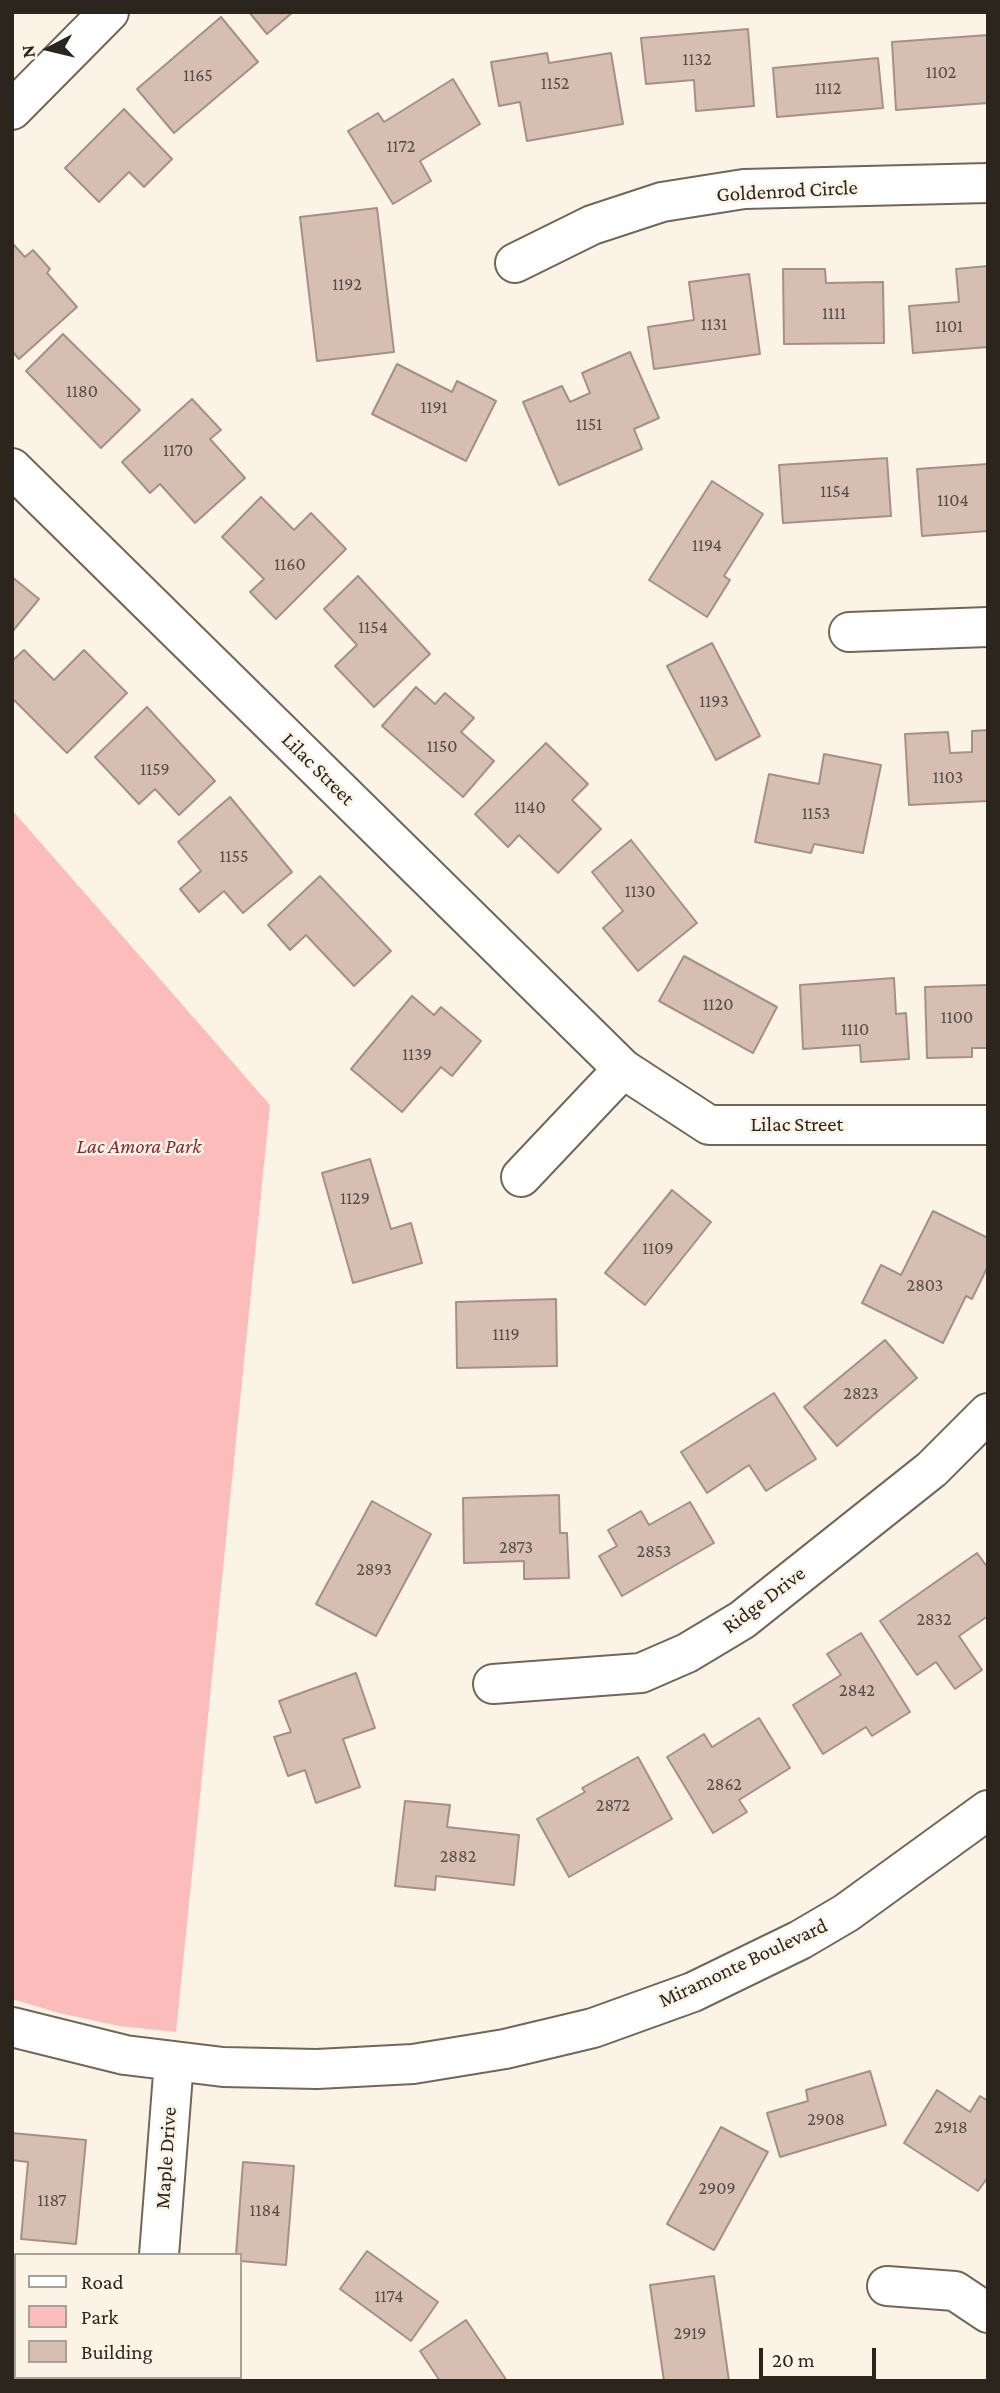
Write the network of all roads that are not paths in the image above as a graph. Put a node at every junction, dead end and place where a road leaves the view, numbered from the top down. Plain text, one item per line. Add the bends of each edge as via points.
1 (108, 12) edge
2 (12, 110) edge
3 (988, 183) edge
4 (515, 262) dead end
5 (12, 468) edge
6 (988, 627) edge
7 (849, 632) dead end
8 (624, 1069) junction
9 (988, 1125) edge
10 (521, 1177) dead end
11 (988, 1413) edge
12 (493, 1684) dead end
13 (988, 1810) edge
14 (12, 2027) edge
15 (173, 2061) junction
16 (159, 2253) edge
17 (887, 2286) dead end
18 (988, 2313) edge

1 - 2 street
3 - 4 street, Goldenrod Circle via 744,189 662,202 592,225
5 - 8 street, Lilac Street
6 - 7 street
8 - 9 street, Lilac Street via 709,1125
8 - 10 street
11 - 12 street, Ridge Drive via 932,1469 742,1620 687,1653 641,1673
13 - 15 street, Miramonte Boulevard via 846,1913 800,1940 693,1992 593,2028 413,2064 317,2070
14 - 15 street, Miramonte Boulevard via 125,2055
15 - 16 street, Maple Drive
17 - 18 street via 955,2291

